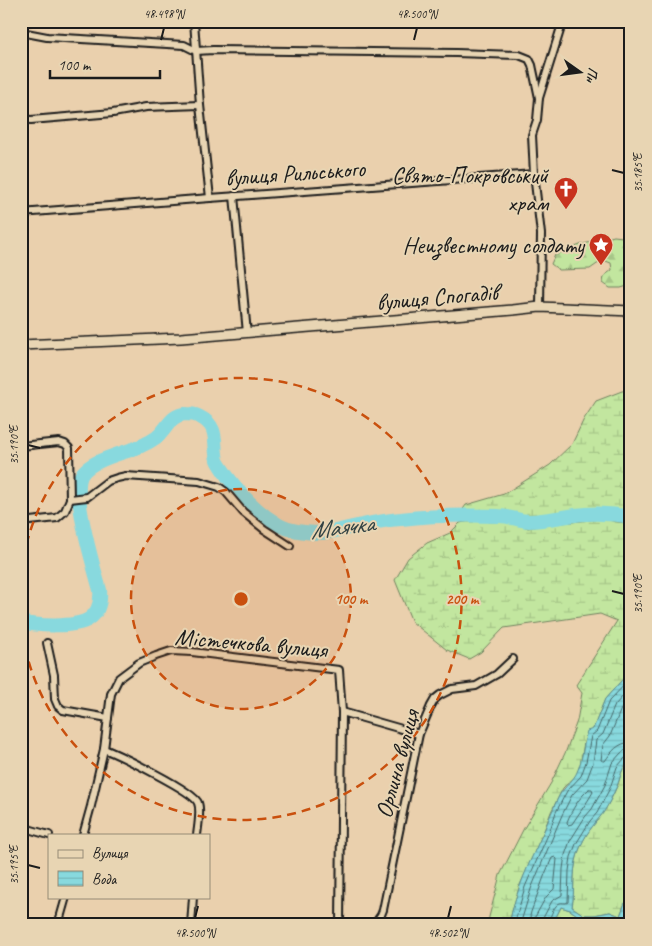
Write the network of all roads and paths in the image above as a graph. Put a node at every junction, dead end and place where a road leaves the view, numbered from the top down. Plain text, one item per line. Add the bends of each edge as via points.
1 (194, 21) edge
2 (564, 21) edge
3 (21, 32) edge
4 (196, 51) junction
5 (539, 98) junction
6 (200, 105) junction
7 (21, 119) edge
8 (534, 174) junction
9 (234, 196) junction
10 (210, 198) junction
11 (21, 213) edge
12 (540, 307) junction
13 (631, 311) edge
14 (247, 333) junction
15 (21, 344) edge
16 (21, 446) edge
17 (73, 499) junction
18 (21, 522) edge
19 (290, 546) dead end
20 (47, 643) dead end
21 (513, 659) dead end
22 (339, 670) joint
23 (342, 712) junction
24 (108, 718) junction
25 (420, 734) junction
26 (104, 749) junction
27 (21, 827) edge
28 (83, 834) edge
29 (198, 834) edge
30 (48, 835) edge
31 (66, 898) edge
32 (193, 898) edge
33 (58, 925) edge
34 (191, 925) edge
35 (340, 925) edge
36 (374, 925) edge

1 - 4 street
2 - 5 street
3 - 4 street via 184,45
4 - 5 street via 519,55 529,59 532,65
4 - 6 street
5 - 8 street via 532,135
6 - 7 street
6 - 10 street
8 - 9 street, вулиця Рильського
8 - 12 street via 541,234
9 - 10 street, вулиця Рильського
9 - 14 street
10 - 11 street, вулиця Рильського
12 - 13 street, вулиця Спогадів
12 - 14 street, вулиця Спогадів
14 - 15 street, вулиця Спогадів
16 - 17 street via 59,442 69,448
17 - 18 street via 57,518
17 - 19 street via 87,497 108,481 126,476 199,481 219,487 242,512
20 - 24 street via 58,706 63,710
21 - 25 street, Орлина вулиця via 476,686 452,689 435,699
22 - 23 street, Орлина вулиця
22 - 24 street, Містечкова вулиця via 171,651 139,662 119,678 111,694
23 - 25 street
23 - 35 street, Орлина вулиця
24 - 26 street, Містечкова вулиця
25 - 36 street, Орлина вулиця via 383,910
26 - 28 street, Містечкова вулиця
26 - 29 street via 172,783 198,802
27 - 30 street
31 - 33 street
32 - 34 street

